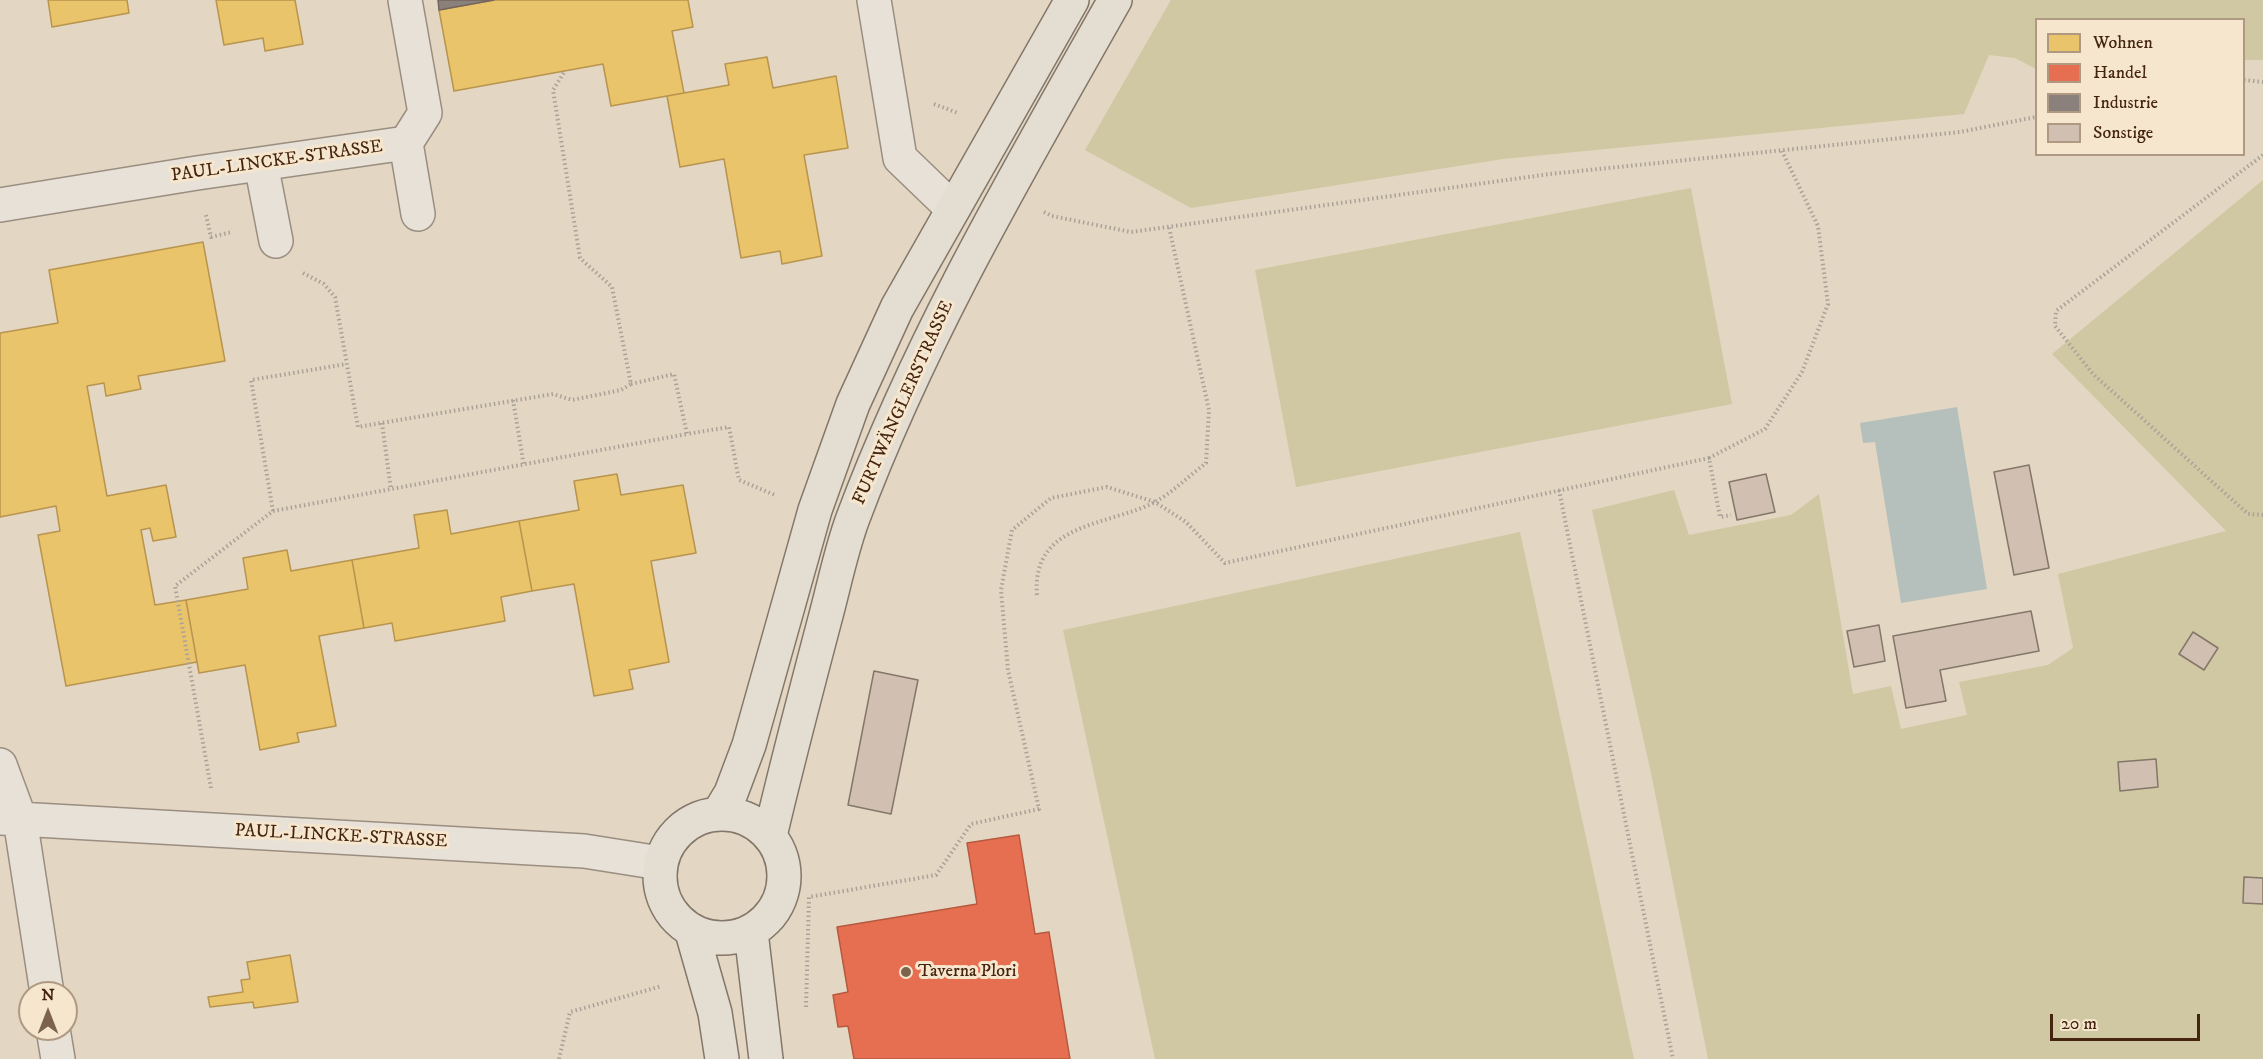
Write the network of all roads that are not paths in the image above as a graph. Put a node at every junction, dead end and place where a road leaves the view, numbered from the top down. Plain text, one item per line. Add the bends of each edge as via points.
1 (405, 0) edge
2 (874, 0) edge
3 (1072, 0) edge
4 (1115, 0) edge
5 (406, 143) junction
6 (261, 164) junction
7 (0, 205) edge
8 (953, 209) junction
9 (418, 214) dead end
10 (276, 241) dead end
11 (0, 765) edge
12 (719, 813) junction
13 (10, 819) edge
14 (770, 837) junction
15 (660, 863) junction
16 (692, 932) junction
17 (751, 932) junction
18 (44, 981) edge
19 (55, 1041) edge
20 (58, 1059) edge
21 (722, 1059) edge
22 (766, 1059) edge

1 - 5 street, PAUL-LINCKE-STRASSE via 425,112
2 - 8 street via 900,158
3 - 8 main road
4 - 14 main road, FURTWÄNGLERSTRASSE via 937,321 893,417 852,520 789,751
5 - 6 street, PAUL-LINCKE-STRASSE
5 - 9 street
6 - 7 street, PAUL-LINCKE-STRASSE
6 - 10 street
8 - 12 main road via 897,308 853,404 815,510 749,745
11 - 13 street
12 - 14 main road via 756,823
12 - 15 main road via 681,828
13 - 15 street, PAUL-LINCKE-STRASSE via 584,851
13 - 18 street
14 - 17 main road via 780,852 783,889 777,907
15 - 16 main road via 659,883 665,902 676,919
16 - 17 main road via 711,938
16 - 21 main road via 715,1013
17 - 22 main road
19 - 20 street

